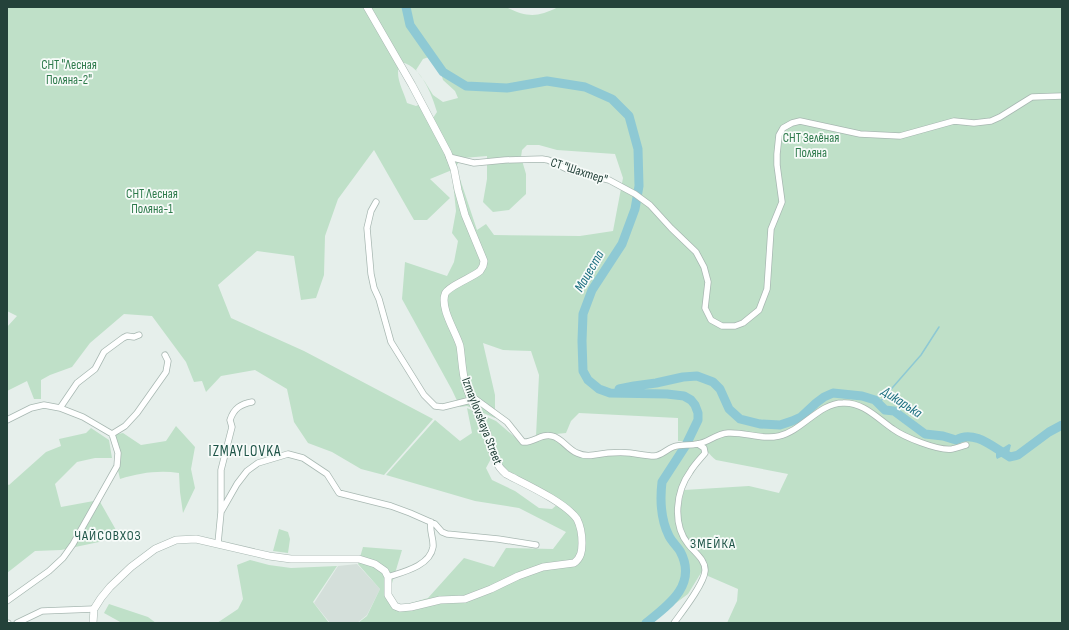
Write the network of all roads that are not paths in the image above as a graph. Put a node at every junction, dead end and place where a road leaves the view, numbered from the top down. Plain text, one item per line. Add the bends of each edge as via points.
1 (368, 7) edge
2 (1062, 96) edge
3 (449, 157) junction
4 (376, 202) dead end
5 (139, 335) dead end
6 (165, 355) dead end
7 (470, 397) junction
8 (252, 402) dead end
9 (60, 408) junction
10 (7, 420) edge
11 (112, 434) junction
12 (695, 444) junction
13 (966, 445) dead end
14 (221, 512) junction
15 (431, 522) junction
16 (218, 543) junction
17 (536, 545) dead end
18 (388, 577) junction
19 (7, 601) edge
20 (94, 609) junction
21 (16, 623) edge
22 (93, 623) edge
23 (674, 623) edge

1 - 3 street
2 - 3 street, СТ "Шахтер" via 1032,97 991,121 954,121 900,136 860,134 800,120 784,128 779,136 777,154 782,202 772,229 767,289 759,310 735,326 722,326 711,320 705,308 708,282 696,252 650,204 635,194 609,180 569,170 548,160 474,163
3 - 7 street, Izmaylovskaya Street via 465,215 484,261 480,271 448,289 444,295 444,305 459,346
4 - 7 street via 367,228 371,274 391,342 424,396 435,406 443,407
5 - 9 street via 127,336 104,352 95,369 77,384
6 - 11 street via 168,360 166,372 137,413 125,426
7 - 12 street via 508,422 523,442 533,441 541,436 552,436 571,450 586,456 610,453 655,456 685,444
7 - 18 street, Izmaylovskaya Street via 487,432 499,468 559,503 576,518 581,529 580,556 574,563 543,567 465,599 440,600 411,607 400,608 391,602 388,595
8 - 14 street via 237,408 230,420 232,427 221,470
9 - 10 street via 44,405 31,408
9 - 11 street via 83,416
11 - 19 street via 118,453 117,466 73,544 49,571
12 - 13 street via 729,433 761,437 781,435 832,405 842,403 855,404 897,431 931,446 951,449
12 - 23 street via 704,448 705,453 689,473 683,487 677,517 687,543 702,559 705,571 685,609
14 - 15 street via 247,471 258,464 288,454 303,458 327,474 339,493 391,506
14 - 16 street
15 - 17 street via 447,534
15 - 18 street via 433,546 429,556 416,567
16 - 18 street via 291,559 359,559 375,564 385,571
16 - 20 street via 196,538 176,540 155,549 118,580
20 - 21 street via 42,611
20 - 22 street

